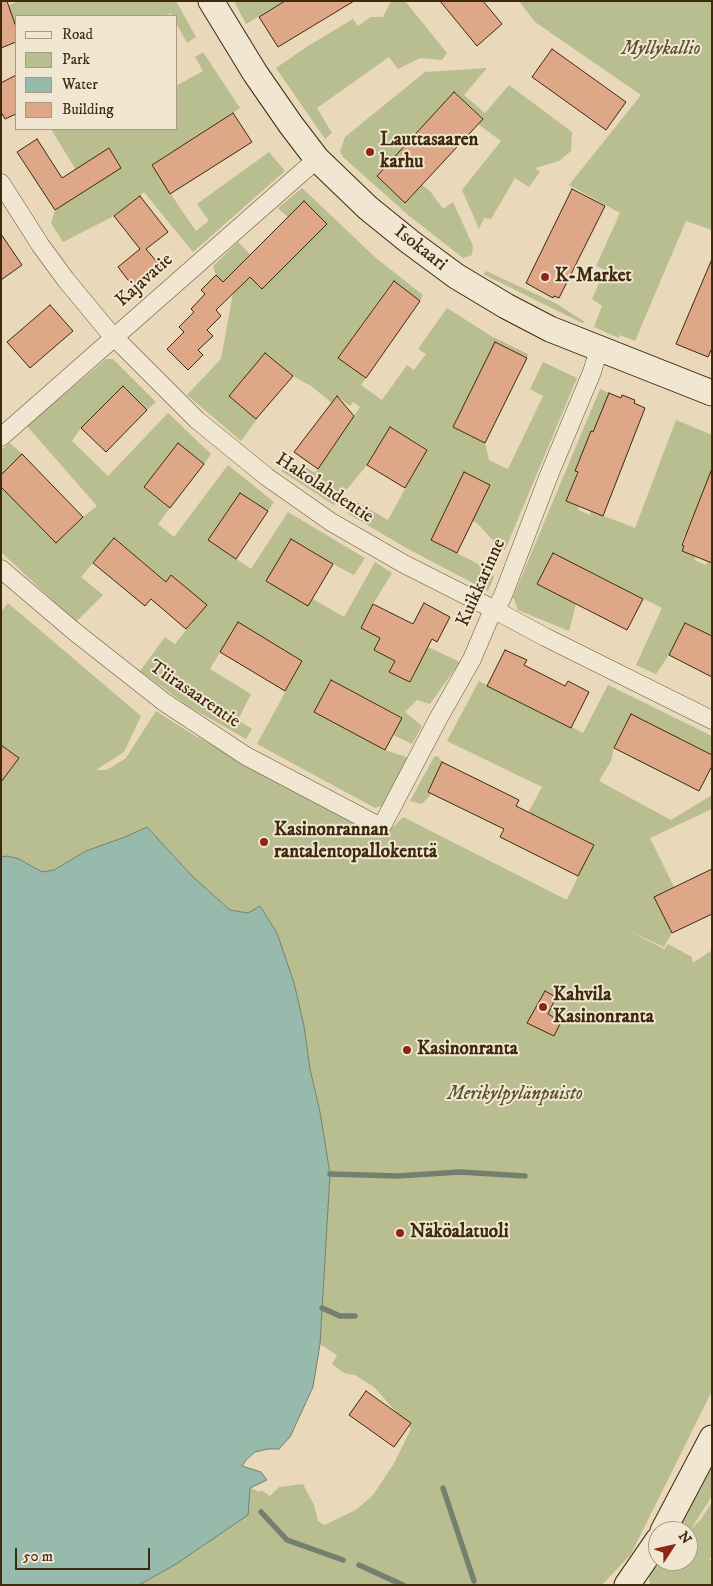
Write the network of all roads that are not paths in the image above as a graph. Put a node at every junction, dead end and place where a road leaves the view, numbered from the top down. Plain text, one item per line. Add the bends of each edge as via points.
1 (211, 1) edge
2 (317, 158) junction
3 (1, 183) edge
4 (114, 338) junction
5 (599, 349) junction
6 (712, 393) edge
7 (1, 437) edge
8 (1, 569) edge
9 (495, 610) junction
10 (712, 720) edge
11 (384, 824) joint
12 (712, 1438) edge
13 (668, 1521) edge
14 (648, 1556) edge
15 (630, 1584) edge

1 - 2 street, Isokaari via 290,125
2 - 4 street, Kajavatie
2 - 5 street, Isokaari via 368,208 450,273 550,329
3 - 4 street, Hakolahdentie via 46,253
4 - 7 street, Kajavatie
4 - 9 street, Hakolahdentie via 196,420 300,501 404,564
5 - 6 street, Isokaari
5 - 9 street, Kuikkarinne
8 - 11 street, Tiirasaarentie via 75,632 177,711 246,756 375,824
9 - 10 street, Hakolahdentie
9 - 11 street, Kuikkarinne
12 - 13 street
14 - 15 street

